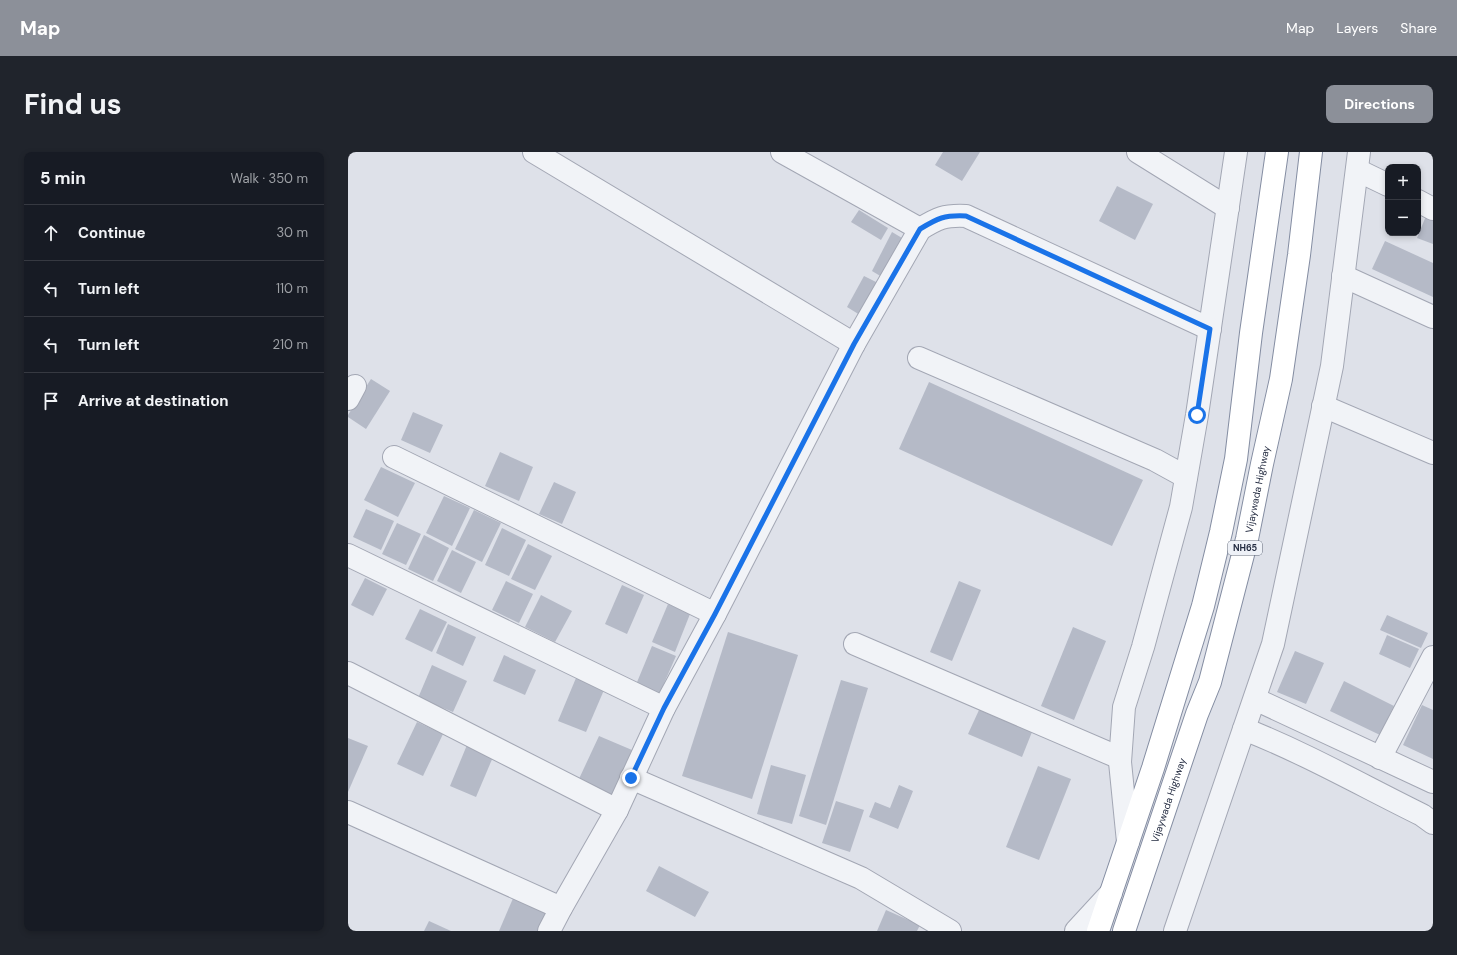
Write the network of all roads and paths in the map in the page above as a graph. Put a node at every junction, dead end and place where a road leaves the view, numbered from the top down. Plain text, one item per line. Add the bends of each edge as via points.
1 (535, 152) edge
2 (782, 152) edge
3 (1138, 152) edge
4 (1236, 152) edge
5 (1277, 152) edge
6 (1311, 152) edge
7 (1358, 161) edge
8 (1385, 183) edge
9 (1421, 203) edge
10 (1228, 208) junction
11 (1433, 209) edge
12 (920, 229) junction
13 (1343, 276) junction
14 (1433, 317) edge
15 (1210, 329) junction
16 (854, 344) junction
17 (919, 358) dead end
18 (1323, 406) junction
19 (1433, 453) edge
20 (394, 457) dead end
21 (1186, 477) junction
22 (348, 555) edge
23 (715, 614) junction
24 (855, 644) dead end
25 (1433, 657) edge
26 (348, 673) edge
27 (1255, 699) junction
28 (664, 708) junction
29 (1244, 729) junction
30 (1120, 758) junction
31 (1380, 758) junction
32 (631, 778) junction
33 (1433, 782) edge
34 (617, 810) junction
35 (348, 812) edge
36 (1433, 822) edge
37 (1128, 842) junction
38 (1111, 894) junction
39 (560, 908) junction
40 (549, 931) edge
41 (950, 931) edge
42 (1076, 931) edge
43 (1098, 931) edge
44 (1124, 931) edge
45 (1175, 931) edge

1 - 16 street
2 - 12 street
3 - 10 street
4 - 10 street
5 - 37 highway, NH65 via 1236,459 1221,532 1196,628
6 - 44 highway, Vijaywada Highway / NH65 via 1281,379 1247,539 1210,682
7 - 8 street
7 - 13 street
9 - 11 street
10 - 15 street
12 - 15 street via 934,220 949,215 966,216
12 - 16 street
13 - 14 street
13 - 18 street via 1332,366
15 - 21 street
16 - 23 street
17 - 21 street via 1155,460
18 - 19 street
18 - 27 street via 1273,644
20 - 23 street
21 - 30 street via 1181,507 1124,708
22 - 28 street
23 - 28 street
24 - 30 street
25 - 31 street
26 - 34 street
27 - 29 street
27 - 31 street
28 - 32 street
29 - 36 street via 1267,738
29 - 45 street
30 - 37 street
31 - 33 street
32 - 34 street
32 - 41 street via 861,878
34 - 39 street
35 - 39 street
37 - 38 highway, NH65
38 - 42 street
38 - 43 highway, NH65
39 - 40 street

